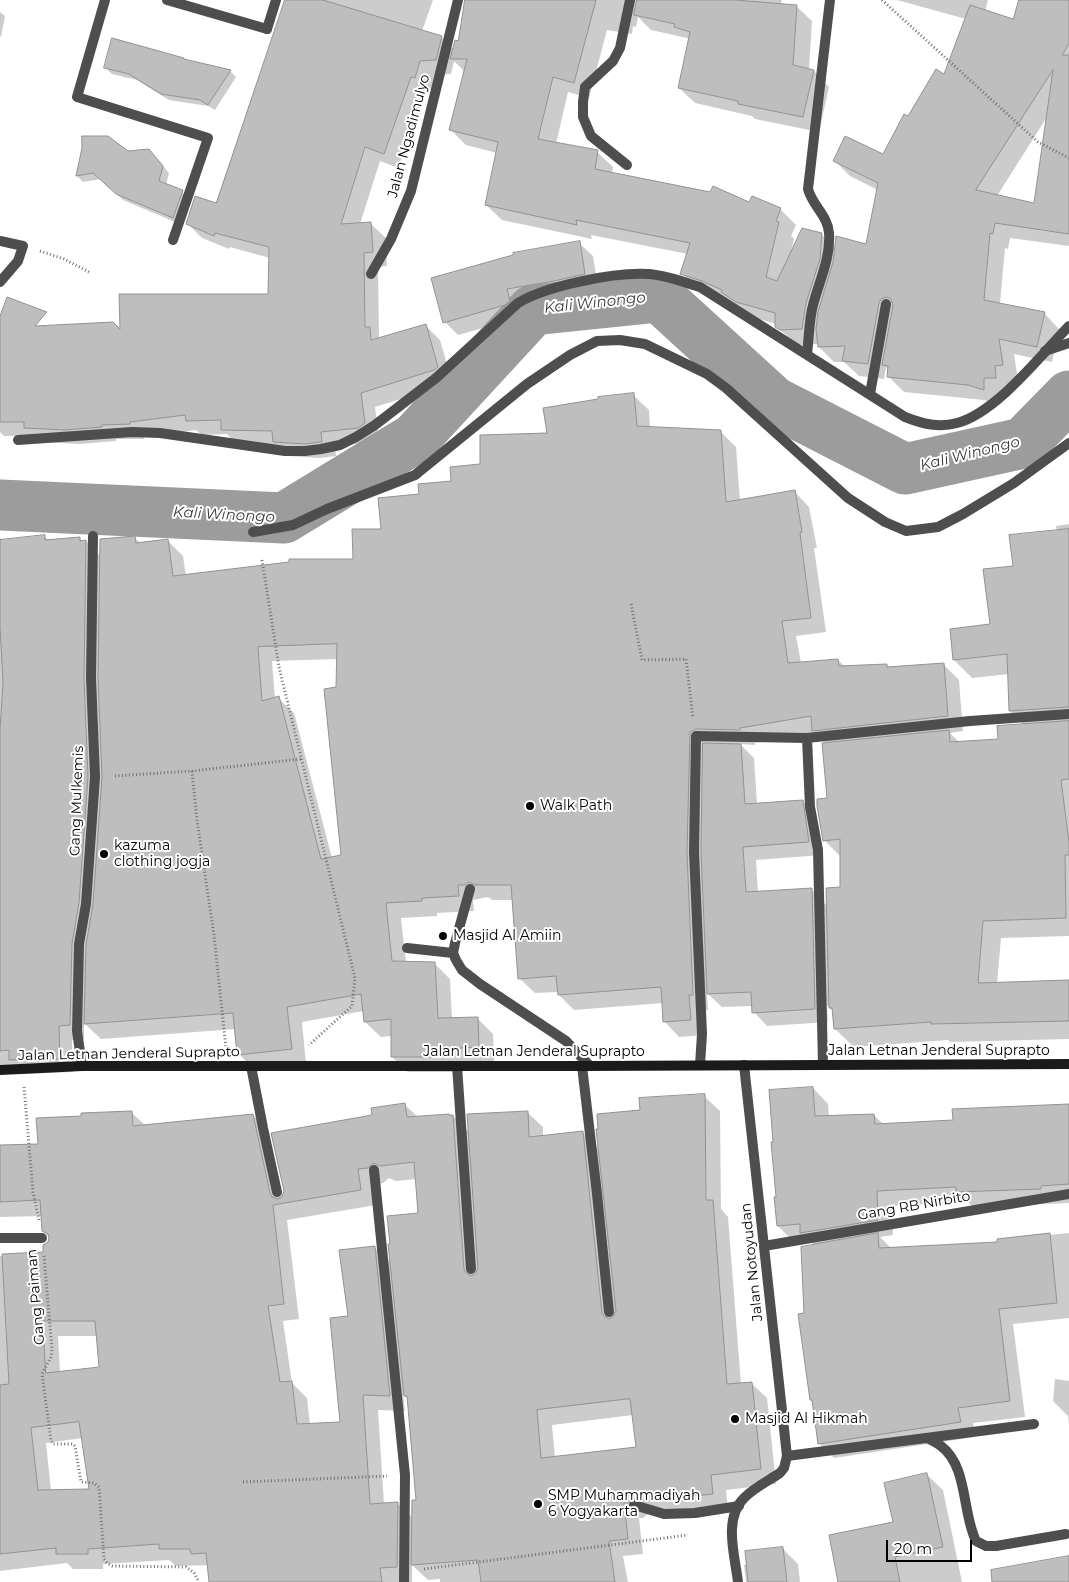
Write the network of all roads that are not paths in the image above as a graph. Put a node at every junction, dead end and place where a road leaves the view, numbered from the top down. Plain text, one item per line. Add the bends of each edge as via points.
1 (105, 0) edge
2 (167, 0) edge
3 (276, 0) edge
4 (458, 0) edge
5 (630, 0) edge
6 (830, 0) edge
7 (626, 165) dead end
8 (173, 240) dead end
9 (0, 242) edge
10 (371, 274) dead end
11 (0, 282) edge
12 (886, 304) dead end
13 (1069, 326) edge
14 (1069, 343) edge
15 (1045, 351) junction
16 (807, 354) junction
17 (870, 394) junction
18 (18, 440) dead end
19 (1069, 443) edge
20 (252, 532) dead end
21 (93, 536) dead end
22 (1069, 714) edge
23 (807, 738) junction
24 (470, 889) dead end
25 (407, 948) dead end
26 (454, 952) junction
27 (1069, 1064) edge
28 (700, 1065) junction
29 (744, 1065) junction
30 (823, 1065) junction
31 (82, 1066) junction
32 (252, 1066) junction
33 (457, 1066) junction
34 (586, 1066) junction
35 (0, 1070) edge
36 (374, 1170) dead end
37 (277, 1192) dead end
38 (1069, 1194) edge
39 (0, 1238) edge
40 (42, 1238) road end
41 (764, 1246) junction
42 (470, 1269) dead end
43 (609, 1312) dead end
44 (1034, 1424) dead end
45 (928, 1438) junction
46 (787, 1456) junction
47 (634, 1505) dead end
48 (739, 1506) junction
49 (1066, 1534) dead end
50 (404, 1582) edge
51 (738, 1582) edge

1 - 8 street via 77,96 208,138
2 - 3 street via 267,29
4 - 10 street, Jalan Ngadimulyo via 410,191 391,239
5 - 7 street via 620,48 613,61 585,87 583,102 583,117 590,136
6 - 16 street via 808,189 828,224 830,234 812,307
9 - 11 street via 23,246 18,261
12 - 17 street
13 - 15 street
14 - 15 street
15 - 17 street via 984,411 958,423 929,425 917,422
16 - 17 street
16 - 18 street via 700,287 650,274 623,275 546,290 518,303 436,378 375,425 340,445 284,451 132,432
19 - 20 street via 1014,483 963,514 938,527 906,530 885,522 848,498 707,374 645,344 597,341 527,384 415,475 293,525
21 - 31 street, Gang Mulkemis via 91,678 95,777 86,904 79,944 77,1031
22 - 23 street
23 - 28 street via 696,736 694,852 702,1034
23 - 30 street via 810,807 818,850
24 - 26 street
25 - 26 street
26 - 34 street via 462,970 566,1040
27 - 30 main road, Jalan Letnan Jenderal Suprapto
28 - 29 main road, Jalan Letnan Jenderal Suprapto
28 - 34 main road, Jalan Letnan Jenderal Suprapto
29 - 30 main road, Jalan Letnan Jenderal Suprapto
29 - 41 street, Jalan Notoyudan
31 - 32 main road, Jalan Letnan Jenderal Suprapto
31 - 35 main road, Jalan Letnan Jenderal Suprapto
32 - 33 main road, Jalan Letnan Jenderal Suprapto
32 - 37 street
33 - 34 main road, Jalan Letnan Jenderal Suprapto
33 - 42 street
34 - 43 street
36 - 50 street via 405,1475
38 - 41 street, Gang RB Nirbito
39 - 40 street
41 - 46 street, Jalan Notoyudan
44 - 45 street
45 - 46 street
45 - 49 street via 942,1446 958,1468 970,1530 976,1541 996,1546
46 - 48 street via 780,1473 744,1498
47 - 48 street via 664,1514
48 - 51 street via 734,1514 732,1530

